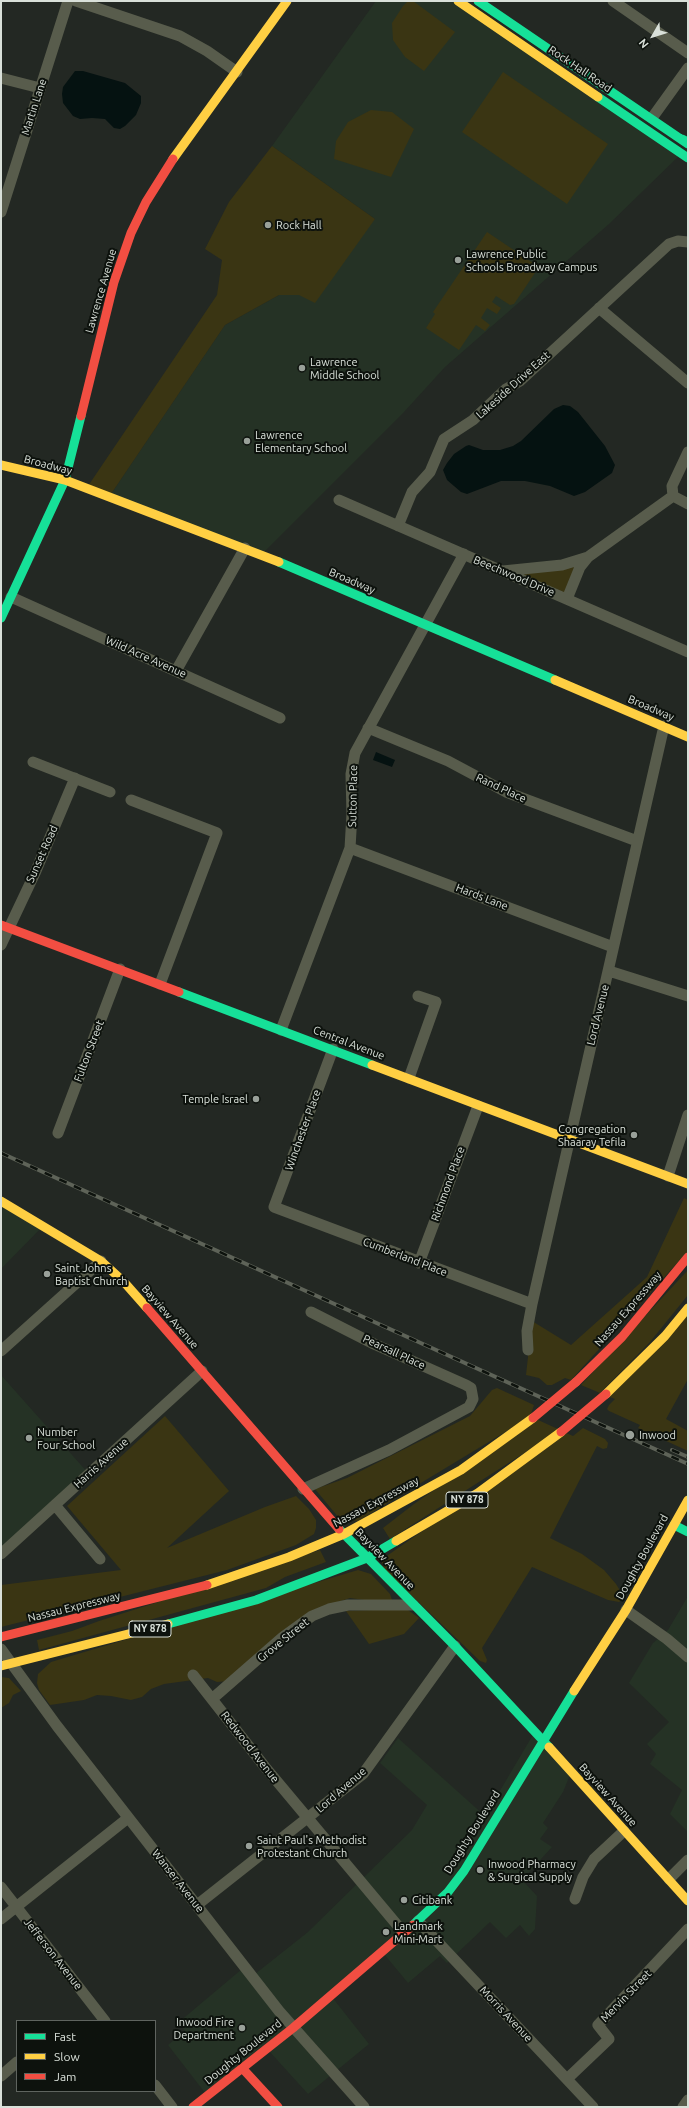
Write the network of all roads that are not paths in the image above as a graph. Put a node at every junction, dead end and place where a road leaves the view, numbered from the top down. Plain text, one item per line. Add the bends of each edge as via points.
1 (68, 1) edge
2 (76, 1) edge
3 (287, 1) edge
4 (458, 1) edge
5 (478, 1) edge
6 (613, 1) edge
7 (530, 36) junction
8 (524, 46) junction
9 (688, 53) edge
10 (688, 68) edge
11 (237, 72) junction
12 (1, 78) edge
13 (40, 88) junction
14 (652, 118) junction
15 (686, 142) edge
16 (688, 158) edge
17 (1, 212) edge
18 (688, 242) edge
19 (599, 308) junction
20 (688, 383) edge
21 (688, 452) edge
22 (1, 465) edge
23 (65, 480) junction
24 (673, 496) junction
25 (339, 500) dead end
26 (688, 504) edge
27 (398, 526) junction
28 (245, 548) junction
29 (464, 554) junction
30 (588, 557) junction
31 (503, 571) junction
32 (11, 597) junction
33 (568, 599) junction
34 (1, 618) edge
35 (425, 625) junction
36 (688, 652) edge
37 (176, 671) junction
38 (280, 718) dead end
39 (664, 726) junction
40 (368, 728) junction
41 (688, 737) edge
42 (33, 762) dead end
43 (75, 778) junction
44 (110, 792) dead end
45 (132, 800) dead end
46 (637, 841) junction
47 (350, 848) junction
48 (4, 926) edge
49 (1, 945) edge
50 (613, 947) junction
51 (120, 969) junction
52 (609, 971) junction
53 (160, 984) junction
54 (418, 996) dead end
55 (688, 996) edge
56 (281, 1030) junction
57 (333, 1049) junction
58 (409, 1078) junction
59 (478, 1106) junction
60 (688, 1115) edge
61 (58, 1133) dead end
62 (568, 1140) junction
63 (668, 1176) junction
64 (688, 1184) edge
65 (1, 1201) edge
66 (278, 1208) joint
67 (688, 1257) edge
68 (101, 1261) junction
69 (419, 1263) junction
70 (532, 1304) junction
71 (688, 1308) edge
72 (311, 1312) dead end
73 (528, 1350) dead end
74 (1, 1351) edge
75 (202, 1371) junction
76 (303, 1489) junction
77 (688, 1500) edge
78 (55, 1504) junction
79 (674, 1525) junction
80 (688, 1532) edge
81 (344, 1534) junction
82 (1, 1554) edge
83 (367, 1558) junction
84 (100, 1559) dead end
85 (413, 1605) junction
86 (626, 1610) junction
87 (1, 1637) edge
88 (455, 1646) junction
89 (1, 1649) edge
90 (688, 1657) edge
91 (6, 1665) edge
92 (193, 1675) dead end
93 (212, 1699) junction
94 (543, 1740) junction
95 (128, 1818) junction
96 (308, 1818) junction
97 (624, 1831) junction
98 (688, 1860) edge
99 (669, 1879) junction
100 (1, 1887) edge
101 (575, 1899) dead end
102 (688, 1901) edge
103 (197, 1905) junction
104 (16, 1906) junction
105 (1, 1919) edge
106 (418, 1921) junction
107 (688, 1929) edge
108 (404, 1932) junction
109 (104, 2020) edge
110 (293, 2028) junction
111 (16, 2063) edge
112 (243, 2069) junction
113 (1, 2076) edge
114 (567, 2079) junction
115 (156, 2086) edge
116 (688, 2100) edge
117 (172, 2107) edge
118 (194, 2107) edge
119 (278, 2107) edge
120 (364, 2107) edge
121 (593, 2107) edge
122 (682, 2107) edge

1 - 13 street, Martin Lane
2 - 11 street via 180,36
3 - 11 main road, Lawrence Avenue
4 - 8 main road, Rock Hall Road
5 - 7 main road, Rock Hall Road
6 - 9 street
7 - 8 main road
7 - 14 main road, Rock Hall Road
8 - 16 main road, Rock Hall Road
10 - 14 street
11 - 23 main road, Lawrence Avenue via 164,172 131,233 114,282
12 - 13 street
13 - 17 street, Martin Lane
14 - 15 main road, Rock Hall Road
18 - 19 street, Lakeside Drive East via 678,240 669,244
19 - 20 street
19 - 27 street, Lakeside Drive East via 520,381 506,389 473,420 444,438 430,472 412,492
21 - 24 street via 672,486
22 - 23 main road, Broadway
23 - 28 main road, Broadway
23 - 32 main road, Lawrence Avenue
24 - 26 street
24 - 30 street
25 - 27 street, Beechwood Drive
27 - 29 street, Beechwood Drive
28 - 35 main road, Broadway
28 - 37 street
29 - 31 street, Beechwood Drive
29 - 35 street, Sutton Place
30 - 31 street via 562,565
30 - 33 street via 580,568
31 - 33 street, Beechwood Drive
32 - 34 main road, Lawrence Avenue
32 - 37 street, Wild Acre Avenue
33 - 36 street, Beechwood Drive
35 - 39 main road, Broadway
35 - 40 street, Sutton Place
37 - 38 street, Wild Acre Avenue
39 - 41 main road, Broadway
39 - 46 street, Lord Avenue
40 - 46 street, Rand Place via 448,761 506,792
40 - 47 street, Sutton Place via 352,763
42 - 43 street
43 - 44 street
43 - 48 street, Sunset Road via 35,873
45 - 53 street via 217,833
46 - 50 street, Lord Avenue
47 - 50 street, Hards Lane
47 - 56 street, Sutton Place
48 - 49 street, Sunset Road
48 - 51 main road, Central Avenue
50 - 52 street, Lord Avenue
51 - 53 main road, Central Avenue
51 - 61 street, Fulton Street
52 - 55 street
52 - 62 street, Lord Avenue
53 - 56 main road, Central Avenue
54 - 58 street via 436,1002
56 - 57 main road, Central Avenue
57 - 58 main road, Central Avenue
57 - 66 street, Winchester Place via 274,1207
58 - 59 main road, Central Avenue
59 - 62 main road, Central Avenue
59 - 69 street, Richmond Place
60 - 63 street
62 - 63 main road, Central Avenue
62 - 70 street, Lord Avenue
63 - 64 main road, Central Avenue
65 - 68 main road, Bayview Avenue
66 - 69 street, Cumberland Place
67 - 81 main road, Nassau Expressway / NY 878, bridge via 622,1337 576,1382 533,1418 461,1470
68 - 74 street
68 - 75 main road, Bayview Avenue via 124,1282
69 - 70 street, Cumberland Place
70 - 73 street, Lord Avenue via 527,1331
71 - 83 main road, NY 878, bridge via 665,1336 606,1394 561,1432 478,1493
72 - 76 street, Pearsall Place via 374,1344 466,1385 471,1388 473,1399 469,1407 384,1452
75 - 76 main road, Bayview Avenue
75 - 78 street, Harris Avenue
76 - 81 main road, Bayview Avenue
77 - 79 main road, Doughty Boulevard
78 - 82 street, Harris Avenue
78 - 84 street
79 - 80 main road
79 - 86 main road, Doughty Boulevard
81 - 83 main road, Bayview Avenue
81 - 87 main road, Nassau Expressway / NY 878 via 269,1565 219,1582
83 - 85 main road, Bayview Avenue
83 - 91 main road, NY 878 via 241,1604
85 - 88 main road, Bayview Avenue
85 - 93 street, Grove Street via 348,1605 312,1616 283,1637
86 - 90 street via 668,1639
86 - 94 main road, Doughty Boulevard
88 - 94 main road, Bayview Avenue
88 - 96 street, Lord Avenue via 363,1774
89 - 91 street, Wanser Avenue
91 - 95 street, Wanser Avenue
92 - 93 street, Redwood Avenue
93 - 96 street, Redwood Avenue
94 - 97 main road, Bayview Avenue
94 - 106 main road, Doughty Boulevard via 464,1871 448,1892
95 - 103 street, Wanser Avenue
95 - 104 street
96 - 103 street, Lord Avenue
96 - 108 street, Redwood Avenue
97 - 99 main road, Bayview Avenue
97 - 101 street via 594,1859 583,1877
98 - 99 street
99 - 102 main road, Bayview Avenue
100 - 104 street, Jefferson Avenue
103 - 110 street, Wanser Avenue
104 - 105 street
104 - 109 street, Jefferson Avenue
106 - 108 main road, Doughty Boulevard
106 - 114 street, Morris Avenue
107 - 114 street, Mervin Street via 598,2025 609,2039
108 - 110 main road, Doughty Boulevard
110 - 112 main road, Doughty Boulevard
110 - 120 street, Wanser Avenue
111 - 113 street
112 - 118 main road, Doughty Boulevard
112 - 119 main road
114 - 121 street, Morris Avenue
115 - 117 street
116 - 122 street

